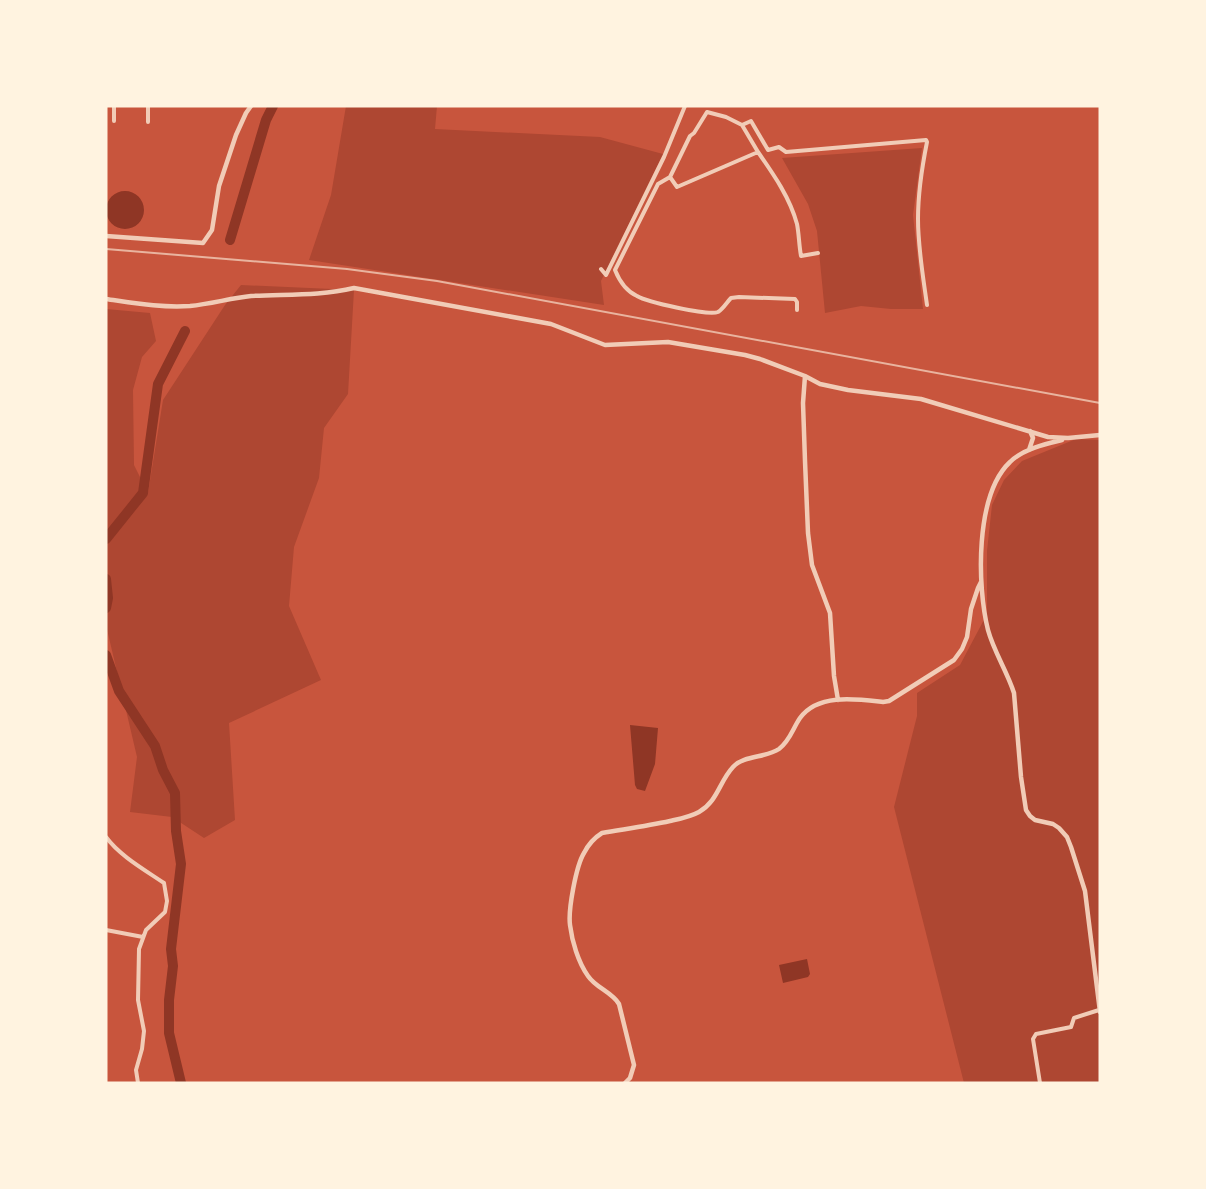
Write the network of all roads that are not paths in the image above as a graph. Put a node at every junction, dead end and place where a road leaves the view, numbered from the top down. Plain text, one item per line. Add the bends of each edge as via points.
1 (114, 106) edge
2 (148, 106) edge
3 (252, 106) edge
4 (685, 106) edge
5 (114, 121) dead end
6 (148, 122) dead end
7 (742, 125) junction
8 (758, 152) junction
9 (670, 177) junction
10 (106, 236) edge
11 (818, 253) dead end
12 (601, 269) dead end
13 (106, 299) edge
14 (927, 304) dead end
15 (797, 310) dead end
16 (805, 376) junction
17 (1030, 431) junction
18 (1100, 435) edge
19 (1068, 438) junction
20 (1029, 450) junction
21 (982, 582) junction
22 (838, 700) junction
23 (106, 836) edge
24 (106, 930) edge
25 (143, 937) junction
26 (1100, 1011) edge
27 (138, 1083) edge
28 (625, 1083) edge
29 (1040, 1083) edge

1 - 5 street
2 - 6 street
3 - 10 street via 236,135 219,186 212,230 203,243
4 - 12 street via 664,157 606,275
7 - 8 street
7 - 9 street via 707,112 690,136
7 - 14 street via 750,120 768,150 779,147 786,152 926,140 918,218
8 - 9 street via 677,187
8 - 11 street via 788,202 797,225 801,256
9 - 15 street via 658,184 615,270 620,282 636,296 687,310 715,313 731,298 739,297 795,299
13 - 16 street via 175,307 248,296 327,293 354,288 551,324 605,345 668,342 745,355
16 - 17 street via 832,388 922,399
16 - 22 street via 808,533 812,565 830,612
17 - 19 street via 1048,437
17 - 20 street via 1033,438
18 - 19 street
19 - 20 street
20 - 21 street via 1010,462 990,495 983,529
21 - 22 street via 971,609 962,649 954,660 889,700
21 - 26 street via 988,631 1014,693 1026,810 1035,820 1053,824 1067,837 1085,891
22 - 28 street via 817,705 803,714 788,740 778,750 733,766 718,794 702,811 676,820 602,833 583,854 570,912 571,930 587,975 619,1004 634,1064
23 - 25 street via 134,862 164,883 165,912
24 - 25 street
25 - 27 street via 139,949 138,1000 144,1031 136,1070
26 - 29 street via 1074,1018 1071,1027 1036,1034 1033,1039

